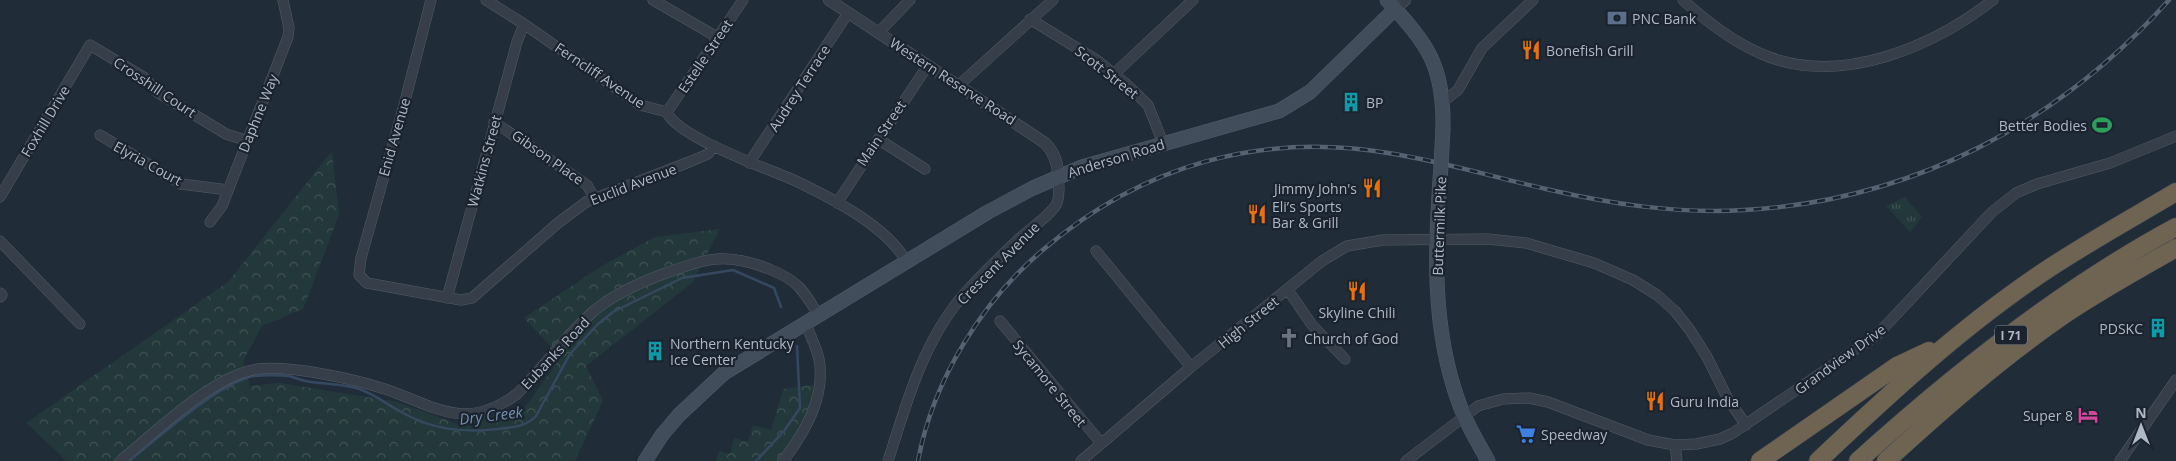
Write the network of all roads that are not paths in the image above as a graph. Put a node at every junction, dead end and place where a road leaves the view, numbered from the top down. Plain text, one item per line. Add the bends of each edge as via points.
1 (283, 0) edge
2 (431, 0) edge
3 (486, 0) edge
4 (653, 0) edge
5 (743, 0) edge
6 (829, 0) edge
7 (910, 0) edge
8 (1053, 0) edge
9 (1194, 0) edge
10 (1683, 0) edge
11 (1993, 0) edge
12 (1529, 1) edge
13 (1396, 3) edge
14 (848, 13) junction
15 (1030, 19) junction
16 (524, 24) junction
17 (878, 33) junction
18 (717, 37) junction
19 (90, 45) joint
20 (928, 65) junction
21 (1114, 74) junction
22 (959, 85) junction
23 (1444, 102) junction
24 (667, 112) junction
25 (494, 122) junction
26 (100, 135) dead end
27 (2176, 136) edge
28 (878, 139) junction
29 (248, 141) junction
30 (1162, 143) junction
31 (714, 146) junction
32 (749, 163) junction
33 (925, 169) dead end
34 (1058, 176) junction
35 (228, 190) junction
36 (2176, 192) edge
37 (0, 197) edge
38 (595, 199) junction
39 (837, 203) junction
40 (210, 222) dead end
41 (2176, 226) edge
42 (0, 241) edge
43 (1438, 241) junction
44 (2176, 248) edge
45 (1096, 251) dead end
46 (906, 261) junction
47 (359, 275) joint
48 (1288, 290) junction
49 (0, 293) edge
50 (0, 297) edge
51 (2095, 297) junction
52 (447, 298) junction
53 (818, 314) junction
54 (1000, 322) dead end
55 (805, 323) junction
56 (80, 324) dead end
57 (1952, 341) junction
58 (1345, 359) dead end
59 (1191, 368) junction
60 (2176, 380) edge
61 (1464, 417) junction
62 (1746, 426) junction
63 (1101, 444) junction
64 (1675, 445) junction
65 (120, 461) edge
66 (645, 461) edge
67 (784, 461) edge
68 (888, 461) edge
69 (1081, 461) edge
70 (1406, 461) edge
71 (1488, 461) edge
72 (1677, 461) edge
73 (1760, 461) edge
74 (1818, 461) edge
75 (1858, 461) edge
76 (1886, 461) edge
77 (1898, 461) edge
78 (2120, 461) edge

1 - 29 street, Daphne Way via 288,38
2 - 47 street, Enid Avenue
3 - 16 street, Ferncliff Avenue
4 - 18 street
5 - 18 street, Estelle Street
6 - 14 street, Western Reserve Road
7 - 17 street
8 - 15 street
9 - 21 street
10 - 11 street via 1737,41 1770,57 1808,65 1841,65 1909,48 1942,34
12 - 23 street via 1482,48 1458,90
13 - 23 main road, Buttermilk Pike via 1426,46 1439,76
13 - 30 main road, Anderson Road via 1299,101 1279,111
14 - 17 street, Western Reserve Road
14 - 32 street, Audrey Terrace
15 - 21 street, Scott Street
15 - 22 street
16 - 24 street, Ferncliff Avenue via 640,105
16 - 25 street, Watkins Street
17 - 20 street, Western Reserve Road
18 - 24 street, Estelle Street
19 - 29 street, Crosshill Court via 145,78 158,92 226,134
19 - 37 street, Foxhill Drive
20 - 22 street, Western Reserve Road
20 - 28 street, Main Street
21 - 30 street, Scott Street via 1148,105
22 - 34 street, Western Reserve Road via 1045,143 1058,165
23 - 43 main road, Buttermilk Pike, bridge
24 - 31 street, Ferncliff Avenue via 669,118
25 - 38 street, Gibson Place via 587,185
25 - 52 street, Watkins Street
26 - 35 street, Elyria Court via 181,184
27 - 62 street, Grandview Drive via 2110,163 2016,193 1992,212 1877,336
28 - 33 street
28 - 39 street, Main Street
29 - 35 street, Daphne Way
30 - 34 main road, Anderson Road
31 - 32 street
31 - 38 street, Euclid Avenue via 708,154
32 - 39 street via 799,182
34 - 46 main road, Anderson Road via 988,212
34 - 68 street, Crescent Avenue via 1059,195 1054,208 960,299 941,326 909,394
35 - 40 street, Daphne Way via 222,206
36 - 57 highway, I 71 via 2036,278
38 - 52 street, Euclid Avenue via 558,223 472,298
39 - 46 street via 885,235
41 - 75 highway, I 71 via 2033,318 1916,409
42 - 56 street
43 - 48 street, High Street via 1383,240 1347,246
43 - 61 main road, Buttermilk Pike via 1438,317
43 - 62 street, High Street via 1488,239 1526,243 1594,263 1633,280 1657,295 1690,330
44 - 51 highway
45 - 59 street
46 - 53 main road, Anderson Road
47 - 52 street, Euclid Avenue via 367,283
48 - 58 street via 1312,325
48 - 59 street, High Street
49 - 50 street
51 - 76 highway via 2066,313 2003,360
51 - 77 highway via 2018,356
53 - 55 main road, Anderson Road
53 - 65 street, Eubanks Road via 799,287 779,273 742,260 706,260 646,281 606,302 574,330 517,394 492,408 451,413 357,381 289,369 258,369 207,391
54 - 63 street, Sycamore Street
55 - 66 main road, Anderson Road via 710,384 662,435
55 - 67 street via 819,360 817,398 812,415
57 - 73 highway via 1896,366
57 - 74 highway, I 71
59 - 63 street, High Street
60 - 78 street
61 - 64 street, Grandview Drive via 1487,403 1529,398 1548,402 1648,440
61 - 70 street, Grandview Drive
61 - 71 main road, Buttermilk Pike
62 - 64 street, Grandview Drive via 1708,442
63 - 69 street, High Street
64 - 72 street

